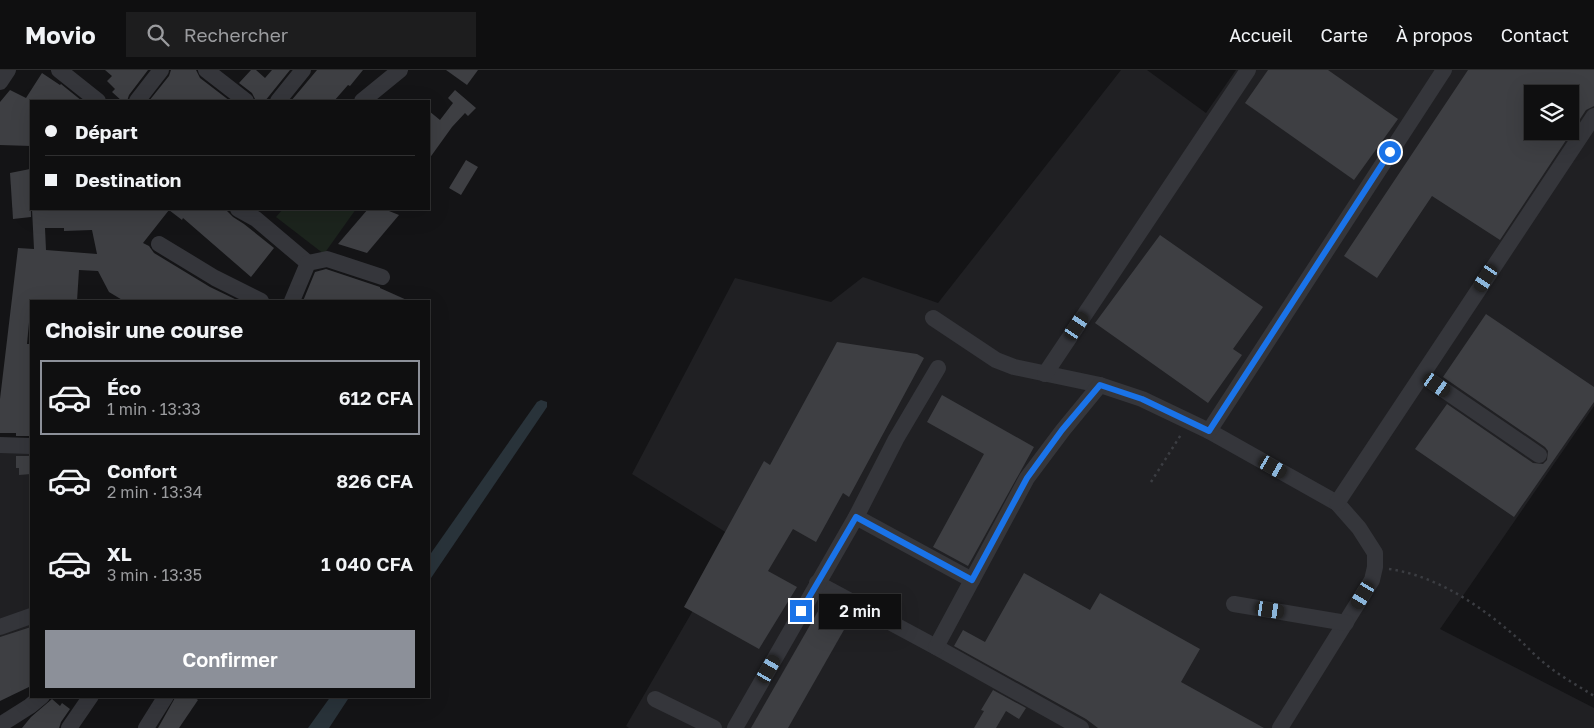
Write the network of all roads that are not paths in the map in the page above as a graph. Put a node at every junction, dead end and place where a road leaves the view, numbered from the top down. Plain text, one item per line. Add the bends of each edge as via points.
1 (8, 70) edge
2 (58, 70) edge
3 (161, 70) edge
4 (206, 70) edge
5 (303, 70) edge
6 (1248, 70) edge
7 (1444, 70) edge
8 (391, 73) edge
9 (0, 82) edge
10 (97, 100) edge
11 (138, 100) edge
12 (245, 100) edge
13 (279, 100) edge
14 (363, 100) edge
15 (1594, 116) edge
16 (243, 210) edge
17 (261, 214) edge
18 (159, 244) dead end
19 (308, 263) junction
20 (382, 277) dead end
21 (259, 300) edge
22 (292, 300) edge
23 (933, 318) dead end
24 (938, 368) dead end
25 (1045, 374) junction
26 (1422, 375) junction
27 (1100, 385) junction
28 (1209, 431) junction
29 (0, 446) edge
30 (30, 446) edge
31 (1539, 456) dead end
32 (1337, 503) junction
33 (856, 517) junction
34 (972, 580) junction
35 (817, 583) junction
36 (1234, 604) dead end
37 (30, 616) edge
38 (1346, 623) junction
39 (0, 627) edge
40 (936, 647) junction
41 (40, 698) edge
42 (90, 698) edge
43 (165, 698) edge
44 (655, 699) dead end
45 (0, 724) edge
46 (69, 728) edge
47 (146, 728) edge
48 (714, 728) edge
49 (735, 728) edge
50 (1081, 728) edge
51 (1280, 728) edge

1 - 9 street
2 - 10 street
3 - 11 street
4 - 12 street
5 - 13 street
6 - 25 street
7 - 28 street
8 - 14 street
15 - 26 street
16 - 17 street
17 - 19 street
18 - 21 street
19 - 20 street via 327,259
19 - 22 street
23 - 25 street via 996,360
24 - 33 street via 881,466
25 - 27 street
26 - 31 street
26 - 32 street
27 - 28 street via 1142,399
27 - 34 street via 1027,478
28 - 32 street
29 - 30 street
32 - 38 street via 1375,553 1372,580
33 - 34 street
33 - 35 street
34 - 40 street
35 - 40 street
35 - 49 street
36 - 38 street
37 - 39 street
38 - 51 street
40 - 50 street
41 - 45 street
42 - 46 street
43 - 47 street
44 - 48 street

